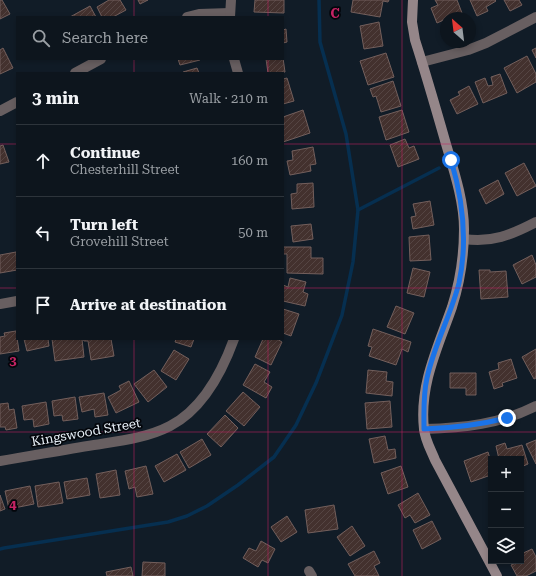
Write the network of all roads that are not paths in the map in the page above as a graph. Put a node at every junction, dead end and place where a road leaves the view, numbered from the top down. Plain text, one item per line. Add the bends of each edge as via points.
1 (231, 0) edge
2 (413, 0) edge
3 (230, 15) edge
4 (191, 16) edge
5 (536, 17) edge
6 (99, 60) edge
7 (234, 60) edge
8 (422, 62) junction
9 (76, 72) edge
10 (238, 72) edge
11 (16, 103) edge
12 (0, 111) edge
13 (536, 222) edge
14 (464, 239) junction
15 (16, 301) edge
16 (0, 304) edge
17 (234, 340) edge
18 (536, 406) edge
19 (424, 429) junction
20 (0, 461) edge
21 (497, 576) edge

1 - 3 street
2 - 8 street via 412,22
3 - 4 street
5 - 8 street via 486,43
6 - 9 street
7 - 10 street
8 - 14 street via 456,176
11 - 12 street
13 - 14 street via 500,238 478,241
14 - 19 street via 459,282 427,377 423,408
15 - 16 street
17 - 20 street, Kingswood Street via 210,390 194,408 171,426 130,439
18 - 19 street via 507,418 482,424
19 - 21 street via 435,460

